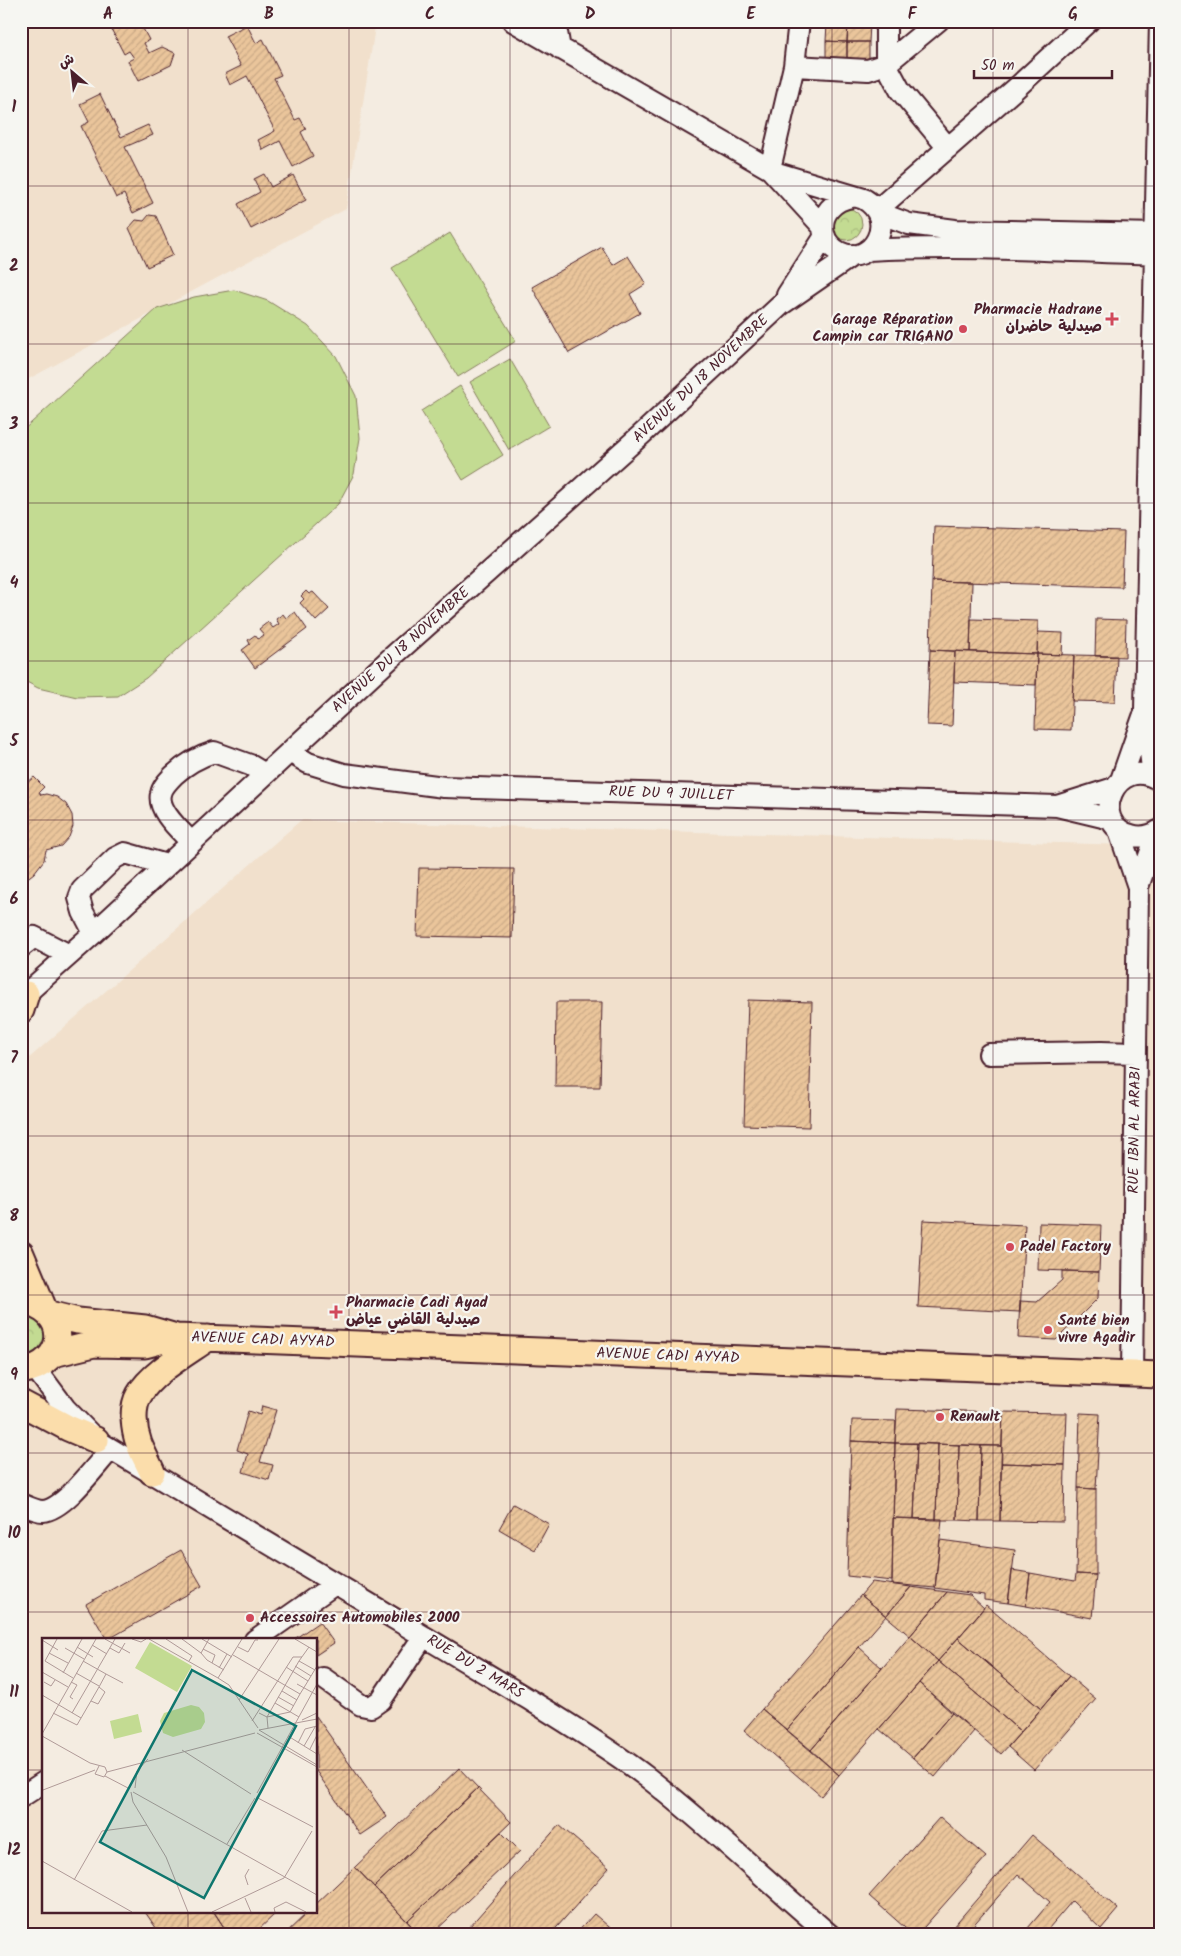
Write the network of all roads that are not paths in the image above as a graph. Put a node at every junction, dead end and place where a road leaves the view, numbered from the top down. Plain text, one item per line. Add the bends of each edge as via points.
1 (512, 21) edge
2 (555, 21) edge
3 (799, 21) edge
4 (886, 21) edge
5 (938, 21) edge
6 (1090, 21) edge
7 (1160, 21) edge
8 (560, 49) junction
9 (886, 64) junction
10 (794, 66) junction
11 (1159, 133) edge
12 (948, 148) junction
13 (772, 171) junction
14 (852, 196) junction
15 (878, 212) junction
16 (824, 232) junction
17 (1157, 244) edge
18 (860, 252) junction
19 (782, 304) junction
20 (1155, 446) edge
21 (1146, 710) junction
22 (290, 752) junction
23 (265, 774) junction
24 (1156, 779) edge
25 (1117, 784) junction
26 (1057, 806) junction
27 (1114, 824) junction
28 (1159, 830) edge
29 (191, 842) junction
30 (167, 865) junction
31 (1138, 887) junction
32 (94, 933) junction
33 (21, 947) edge
34 (70, 955) junction
35 (23, 1001) edge
36 (1136, 1053) junction
37 (989, 1054) dead end
38 (21, 1254) edge
39 (38, 1308) edge
40 (176, 1337) junction
41 (208, 1338) junction
42 (36, 1365) edge
43 (1132, 1374) junction
44 (1160, 1375) edge
45 (21, 1403) edge
46 (103, 1444) junction
47 (152, 1472) junction
48 (21, 1504) edge
49 (335, 1584) junction
50 (423, 1637) junction
51 (258, 1638) edge
52 (323, 1678) dead end
53 (42, 1783) edge
54 (21, 1797) edge
55 (830, 1935) edge

1 - 8 street
2 - 8 street
3 - 10 street
4 - 9 street
5 - 9 street
6 - 12 street
7 - 11 street
8 - 13 street
9 - 10 street via 868,70
9 - 12 street via 900,90
10 - 13 street
11 - 17 street
12 - 15 street
13 - 14 street
13 - 16 street
14 - 15 street via 864,199
14 - 16 street via 834,202 824,218
15 - 17 street via 909,224 955,230
15 - 18 street via 880,234 873,246
16 - 18 street via 836,250
16 - 19 street, AVENUE DU 18 NOVEMBRE
17 - 18 street via 1070,250 913,248
17 - 20 street
18 - 19 street, AVENUE DU 18 NOVEMBRE
19 - 22 street, AVENUE DU 18 NOVEMBRE
20 - 21 street
21 - 24 street
21 - 25 street
22 - 23 street, AVENUE DU 18 NOVEMBRE
22 - 26 street, RUE DU 9 JUILLET via 308,763 344,774 444,787
23 - 29 street, AVENUE DU 18 NOVEMBRE
23 - 29 street via 214,752 192,760 180,770 168,782 161,800 170,820
24 - 25 street, RUE DU 9 JUILLET via 1137,774
25 - 26 street, RUE DU 9 JUILLET
25 - 27 street, RUE IBN AL ARABI via 1108,803
26 - 27 street, RUE DU 9 JUILLET
27 - 28 street, RUE DU 9 JUILLET via 1126,834 1137,837
27 - 31 street, RUE IBN AL ARABI
28 - 31 street, RUE IBN AL ARABI
29 - 30 street, AVENUE DU 18 NOVEMBRE
30 - 32 street, AVENUE DU 18 NOVEMBRE
30 - 32 street via 125,853 115,858 82,890 79,898
31 - 36 street, RUE IBN AL ARABI
32 - 34 street, AVENUE DU 18 NOVEMBRE
33 - 34 street via 34,937
34 - 35 street, AVENUE DU 18 NOVEMBRE
36 - 37 street
36 - 43 street, RUE IBN AL ARABI
38 - 39 main road
39 - 40 main road, AVENUE CADI AYYAD via 78,1321 145,1328
39 - 42 main road via 55,1323 58,1333 57,1344
40 - 41 main road, AVENUE CADI AYYAD
40 - 42 main road, AVENUE CADI AYYAD via 145,1345 94,1344
41 - 43 main road, AVENUE CADI AYYAD
41 - 47 main road via 159,1373 138,1395 134,1409 135,1424 139,1443
42 - 46 street, RUE DU 2 MARS via 65,1408
43 - 44 main road, AVENUE CADI AYYAD
45 - 46 main road
46 - 47 street, RUE DU 2 MARS
46 - 48 street via 57,1506 41,1511
47 - 49 street, RUE DU 2 MARS
49 - 50 street, RUE DU 2 MARS
49 - 51 street
50 - 52 street via 381,1700 371,1707 361,1706
50 - 55 street, RUE DU 2 MARS via 546,1710 647,1778
53 - 54 street

